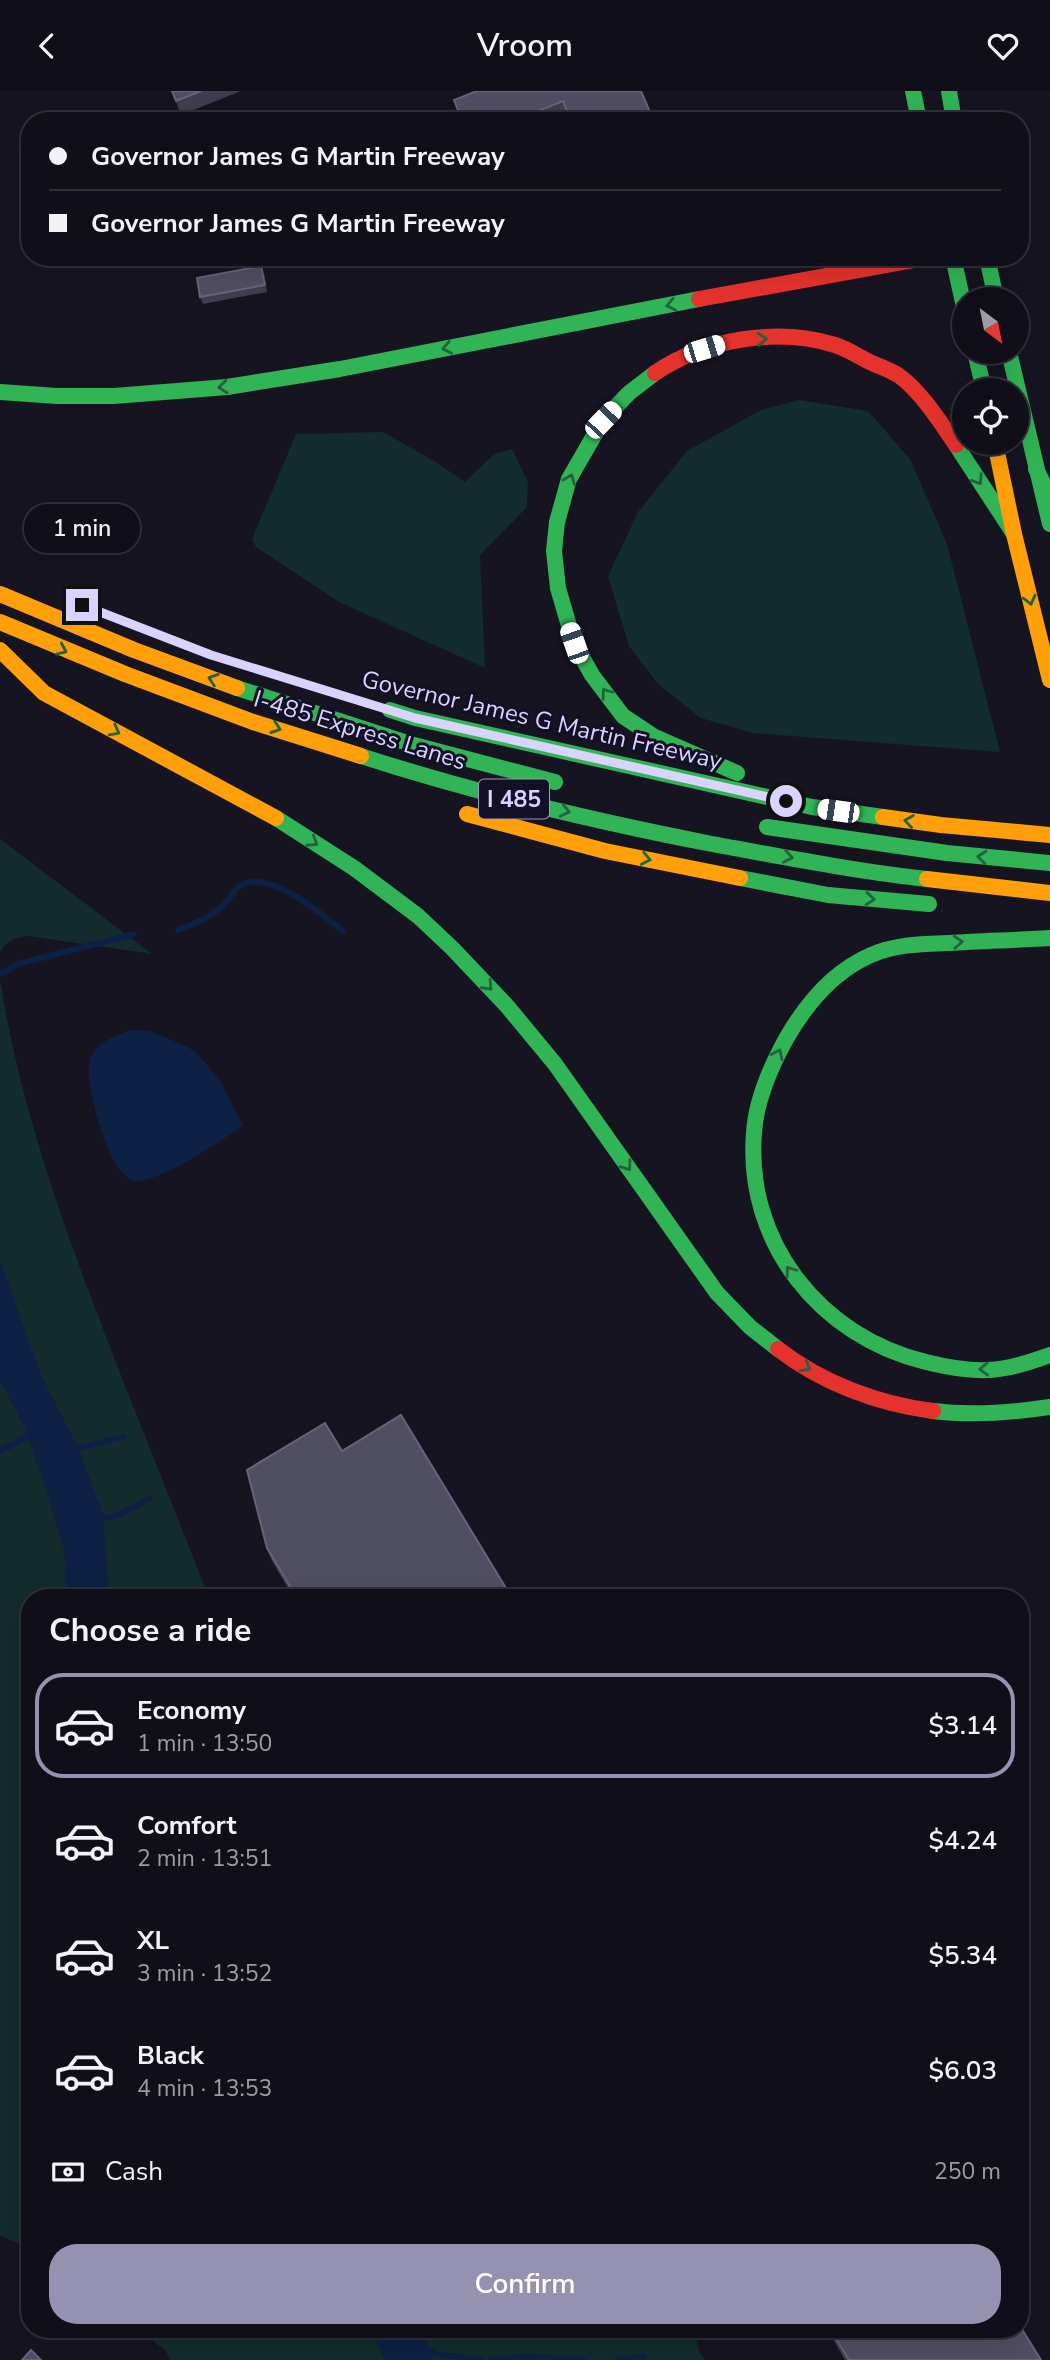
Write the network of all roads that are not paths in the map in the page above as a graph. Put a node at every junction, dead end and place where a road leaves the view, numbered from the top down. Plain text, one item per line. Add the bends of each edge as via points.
1 (913, 91) edge
2 (948, 91) edge
3 (917, 112) edge
4 (952, 112) edge
5 (841, 266) edge
6 (878, 266) edge
7 (955, 266) edge
8 (989, 266) edge
9 (830, 274) junction
10 (960, 287) edge
11 (993, 287) edge
12 (1012, 364) edge
13 (0, 392) edge
14 (998, 455) edge
15 (1036, 469) junction
16 (1050, 497) edge
17 (1050, 524) edge
18 (1014, 534) junction
19 (0, 594) edge
20 (0, 622) edge
21 (0, 649) edge
22 (38, 663) dead end
23 (1050, 680) edge
24 (377, 706) dead end
25 (567, 785) dead end
26 (812, 807) junction
27 (449, 809) dead end
28 (749, 824) dead end
29 (1050, 835) edge
30 (1050, 863) edge
31 (1050, 893) edge
32 (939, 905) dead end
33 (1050, 938) edge
34 (1050, 1355) edge
35 (1050, 1407) edge

1 - 3 main road
2 - 4 main road
5 - 9 main road
6 - 9 main road
7 - 10 main road
8 - 11 main road
9 -> 13 main road via 277,381 156,394
12 - 15 main road
14 - 18 main road
15 - 16 main road
15 - 17 main road
18 -> 23 main road
26 -> 18 main road via 653,736 623,716 574,643 558,587 557,522 569,479 603,420 629,393 690,353 758,338 791,337 836,345 900,376 934,412
25 -> 19 main road, I-485 Express Lanes / I 485 via 439,752 230,684
20 -> 31 main road, I-485 Express Lanes / I 485 via 190,699 382,764 482,792 665,834 846,868
21 - 22 main road
21 -> 35 main road via 44,693 275,818 418,916 507,1006 555,1064 716,1293 765,1341 834,1384 906,1408 996,1416
24 - 26 main road, Governor James G Martin Freeway / I 485
29 -> 26 main road, Governor James G Martin Freeway / I 485
27 -> 32 main road, I 485 via 605,851 802,890
30 -> 28 main road
34 -> 33 main road via 988,1370 955,1368 887,1352 843,1327 813,1301 785,1265 770,1235 753,1143 766,1081 794,1022 829,983 853,966 892,948

